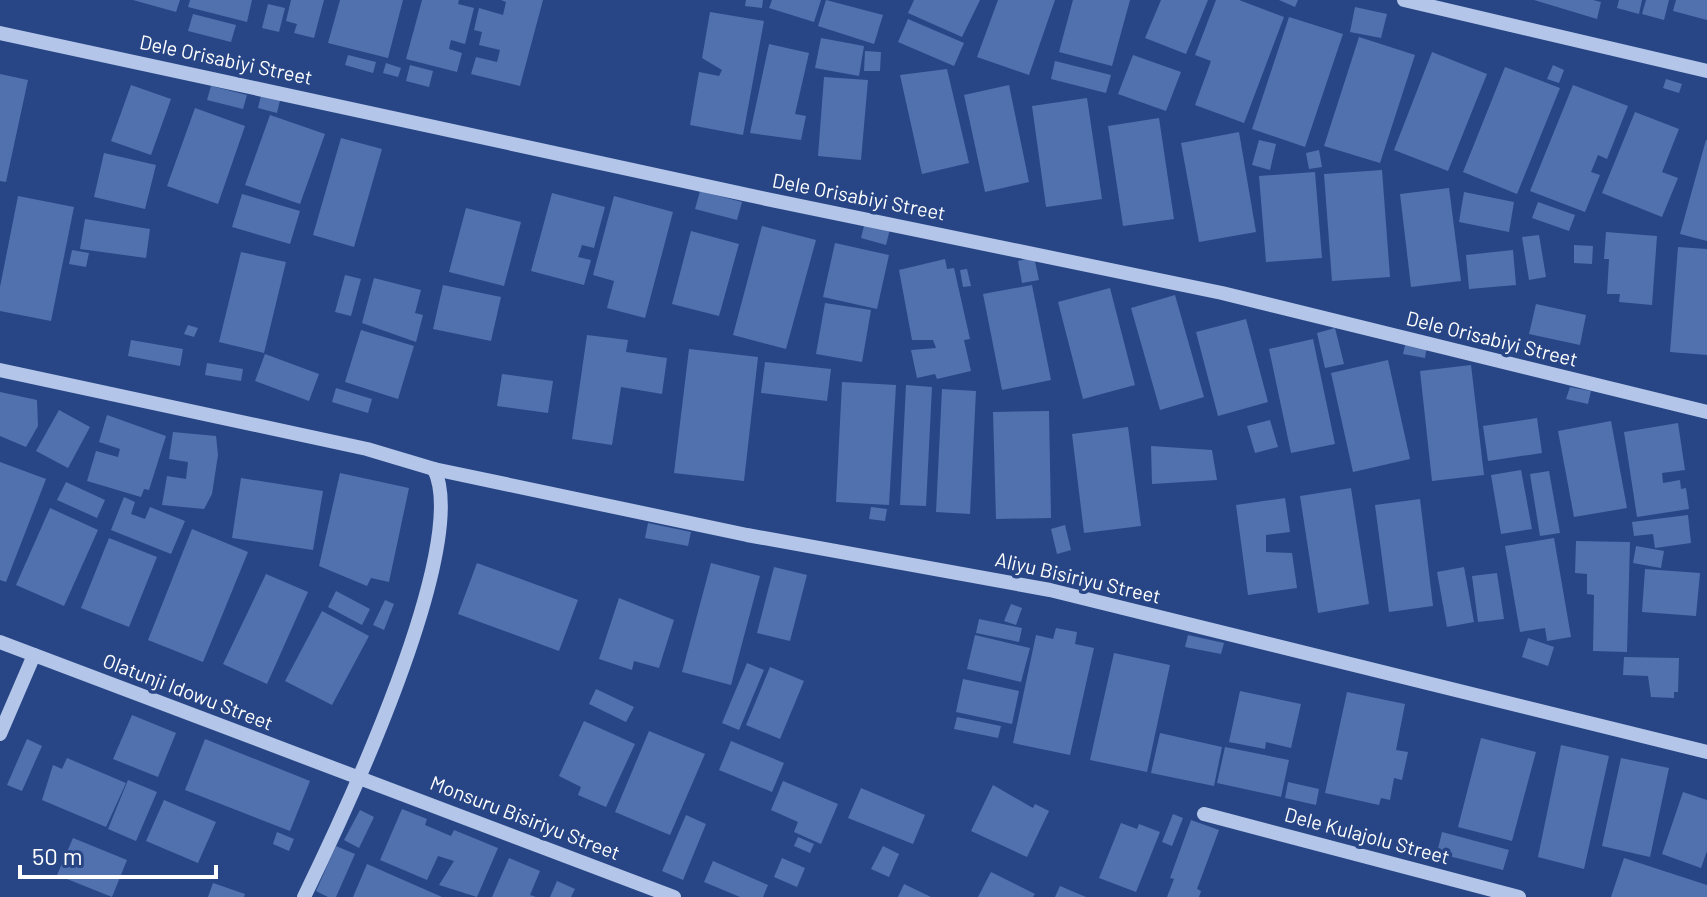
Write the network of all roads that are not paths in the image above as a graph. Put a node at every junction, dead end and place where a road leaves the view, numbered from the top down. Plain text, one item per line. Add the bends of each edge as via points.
1 (1404, 0) edge
2 (1459, 7) edge
3 (0, 33) edge
4 (1707, 71) edge
5 (0, 370) edge
6 (1707, 412) edge
7 (434, 469) junction
8 (0, 642) edge
9 (34, 655) junction
10 (0, 734) edge
11 (1707, 752) edge
12 (361, 778) junction
13 (1204, 814) dead end
14 (666, 895) edge
15 (304, 897) edge
16 (1519, 897) edge

1 - 2 street
2 - 4 street
3 - 6 street, Dele Orisabiyi Street via 1222,293
5 - 7 street, Aliyu Bisiriyu Street via 367,449
7 - 11 street, Aliyu Bisiriyu Street via 747,535 1050,590
7 - 12 street via 443,487 435,548 413,638
8 - 9 street, Olatunji Idowu Street
9 - 10 street
9 - 12 street, Olatunji Idowu Street
12 - 14 street, Monsuru Bisiriyu Street
12 - 15 street
13 - 16 street, Dele Kulajolu Street

